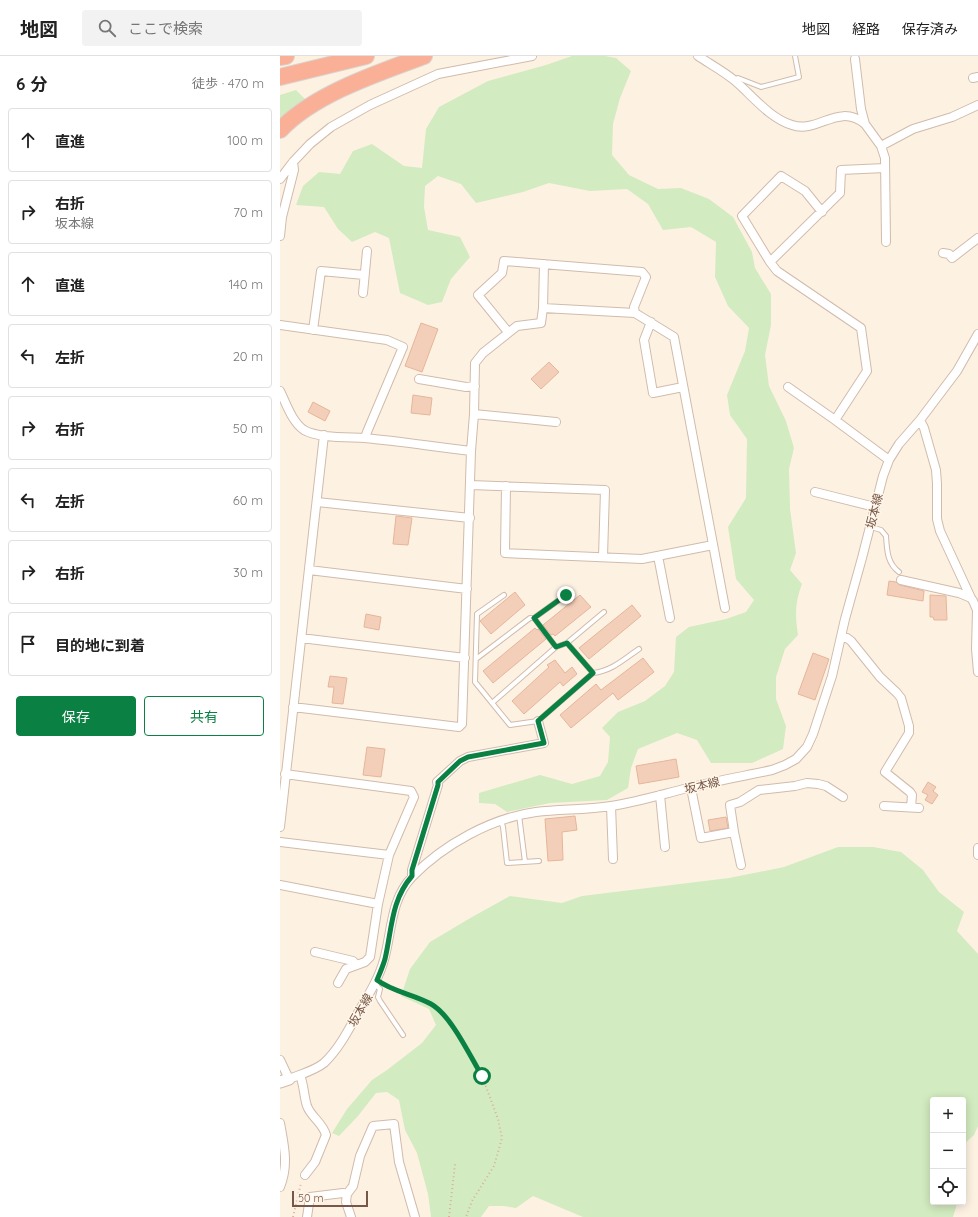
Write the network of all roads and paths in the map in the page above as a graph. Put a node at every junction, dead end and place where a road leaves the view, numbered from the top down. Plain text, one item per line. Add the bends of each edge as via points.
1 (286, 56) edge
2 (366, 56) edge
3 (424, 56) edge
4 (532, 56) edge
5 (698, 56) edge
6 (795, 56) edge
7 (280, 57) edge
8 (855, 59) dead end
9 (280, 77) edge
10 (734, 80) junction
11 (978, 104) edge
12 (864, 124) junction
13 (280, 130) edge
14 (880, 146) junction
15 (293, 162) junction
16 (885, 168) junction
17 (280, 179) edge
18 (822, 212) junction
19 (280, 236) edge
20 (978, 238) edge
21 (886, 242) dead end
22 (367, 251) dead end
23 (943, 253) dead end
24 (770, 262) junction
25 (544, 264) junction
26 (364, 275) junction
27 (363, 293) dead end
28 (543, 308) junction
29 (635, 313) junction
30 (651, 322) junction
31 (280, 326) edge
32 (313, 330) junction
33 (508, 332) junction
34 (978, 334) edge
35 (419, 379) dead end
36 (475, 386) junction
37 (683, 387) junction
38 (788, 387) dead end
39 (280, 391) edge
40 (474, 414) junction
41 (835, 420) junction
42 (920, 420) junction
43 (556, 422) dead end
44 (324, 435) junction
45 (365, 438) junction
46 (471, 451) junction
47 (889, 460) junction
48 (471, 485) junction
49 (506, 486) junction
50 (815, 492) dead end
51 (317, 502) junction
52 (875, 507) junction
53 (470, 518) junction
54 (871, 527) junction
55 (712, 545) junction
56 (658, 556) junction
57 (603, 557) junction
58 (309, 570) junction
59 (900, 576) joint
60 (467, 589) junction
61 (504, 594) dead end
62 (566, 595) dead end
63 (970, 598) junction
64 (725, 608) dead end
65 (977, 610) edge
66 (604, 612) dead end
67 (534, 618) junction
68 (670, 618) dead end
69 (841, 637) junction
70 (301, 638) junction
71 (567, 643) junction
72 (556, 647) junction
73 (639, 649) dead end
74 (465, 658) junction
75 (476, 659) junction
76 (978, 672) edge
77 (593, 673) junction
78 (492, 703) junction
79 (293, 707) junction
80 (538, 721) junction
81 (285, 774) junction
82 (691, 788) junction
83 (660, 795) junction
84 (843, 797) dead end
85 (611, 806) junction
86 (884, 806) dead end
87 (519, 815) junction
88 (500, 821) junction
89 (280, 827) edge
90 (734, 832) junction
91 (280, 842) edge
92 (665, 848) dead end
93 (978, 848) edge
94 (389, 855) junction
95 (978, 855) edge
96 (614, 859) dead end
97 (539, 861) dead end
98 (525, 862) junction
99 (740, 865) dead end
100 (412, 876) junction
101 (280, 885) edge
102 (378, 904) junction
103 (315, 952) dead end
104 (356, 966) junction
105 (376, 982) junction
106 (338, 983) dead end
107 (404, 1035) dead end
108 (280, 1060) edge
109 (300, 1075) junction
110 (285, 1080) edge
111 (280, 1123) edge
112 (455, 1164) dead end
113 (305, 1175) joint
114 (280, 1187) edge
115 (347, 1194) junction
116 (293, 1217) edge
117 (307, 1217) edge
118 (351, 1217) edge
119 (415, 1217) edge
120 (449, 1217) edge
121 (466, 1217) edge

1 - 7 highway
2 - 9 highway
3 - 13 highway via 376,74 327,97 307,108
4 - 15 street via 438,74 370,105 331,127
5 - 10 street
6 - 10 lane via 799,78 761,87 738,78
8 - 12 street
10 - 12 street via 764,109 792,125 805,127 844,115 859,119
11 - 14 street via 952,117 913,129
12 - 14 street
14 - 16 street
15 - 17 street
15 - 19 street via 294,170
16 - 18 street via 841,170 840,193
16 - 21 street
18 - 24 street
18 - 24 street via 805,191 781,176 742,216
20 - 23 street via 952,258 949,254
22 - 26 street
24 - 41 street via 777,271 861,328 867,371
25 - 28 street
25 - 29 street via 642,272 646,276 634,307
25 - 33 street via 504,261 502,273 478,295
26 - 27 street
26 - 32 street via 321,271
28 - 29 street
28 - 33 street via 541,323 517,326
29 - 30 street
30 - 37 street via 674,337
30 - 37 street via 644,340 654,393
31 - 32 street
32 - 45 street via 387,340 403,347
33 - 36 street via 475,363
34 - 42 street, 坂本線 via 957,371
35 - 36 street via 466,387
36 - 40 street
37 - 55 street
38 - 41 street
39 - 44 street via 299,426
40 - 43 street
40 - 46 street
41 - 47 street
42 - 47 street, 坂本線
42 - 63 street via 936,470 937,519 940,532
44 - 45 street
44 - 51 street
45 - 46 street
46 - 48 street
47 - 52 street, 坂本線
48 - 49 street
48 - 53 street
49 - 57 street via 505,553
49 - 57 street via 605,490
50 - 52 street
51 - 53 street
51 - 58 street
52 - 54 street, 坂本線
53 - 60 street
54 - 59 lane via 881,530 886,536 887,554
54 - 69 street, 坂本線
55 - 56 street
55 - 64 street
56 - 57 street via 642,559
56 - 68 street
58 - 60 street
58 - 70 street
59 - 63 street
60 - 74 street
61 - 75 lane via 477,614
62 - 67 lane
63 - 65 street
65 - 76 street
66 - 71 lane
67 - 72 lane
67 - 75 lane via 530,618
69 - 82 street, 坂本線 via 832,676 813,734 796,759 772,770
69 - 86 street via 851,641 880,677 897,692 910,726 909,733 885,772 910,792 915,807
70 - 74 street
70 - 79 street
71 - 72 lane
71 - 77 lane
72 - 78 lane
73 - 77 lane via 612,668
74 - 79 street via 462,724 459,727
75 - 78 lane via 475,682
77 - 80 lane
78 - 80 lane via 510,725
79 - 81 street
80 - 100 street via 544,743 468,757 460,761 438,782
81 - 89 street
81 - 94 street via 412,791 414,797
82 - 83 street, 坂本線
82 - 90 street via 701,838
83 - 85 street, 坂本線
83 - 92 street
84 - 90 street via 826,786 807,783 759,790 730,805
85 - 87 street, 坂本線
85 - 96 street
87 - 88 street, 坂本線
87 - 98 lane
88 - 98 lane via 507,863
88 - 100 street, 坂本線 via 459,840
90 - 99 street
91 - 94 street
93 - 95 street
94 - 102 street
97 - 98 lane
100 - 105 street, 坂本線 via 396,901 384,960
101 - 102 street
102 - 104 street via 370,957
103 - 104 street via 353,961
104 - 106 street via 346,969
105 - 107 lane via 380,988 380,1001
105 - 109 street, 坂本線 via 333,1054 323,1064
105 - 121 path via 431,1004 446,1017 482,1076 498,1119 502,1138 494,1166 472,1201
108 - 110 street
109 - 110 street, 坂本線
109 - 113 street via 307,1108 326,1135 315,1162
111 - 114 street via 286,1158
112 - 120 path
113 - 116 path via 299,1187
115 - 117 street via 310,1197
115 - 118 street via 346,1202
115 - 119 street via 353,1186 360,1156 373,1126 394,1124 399,1162

